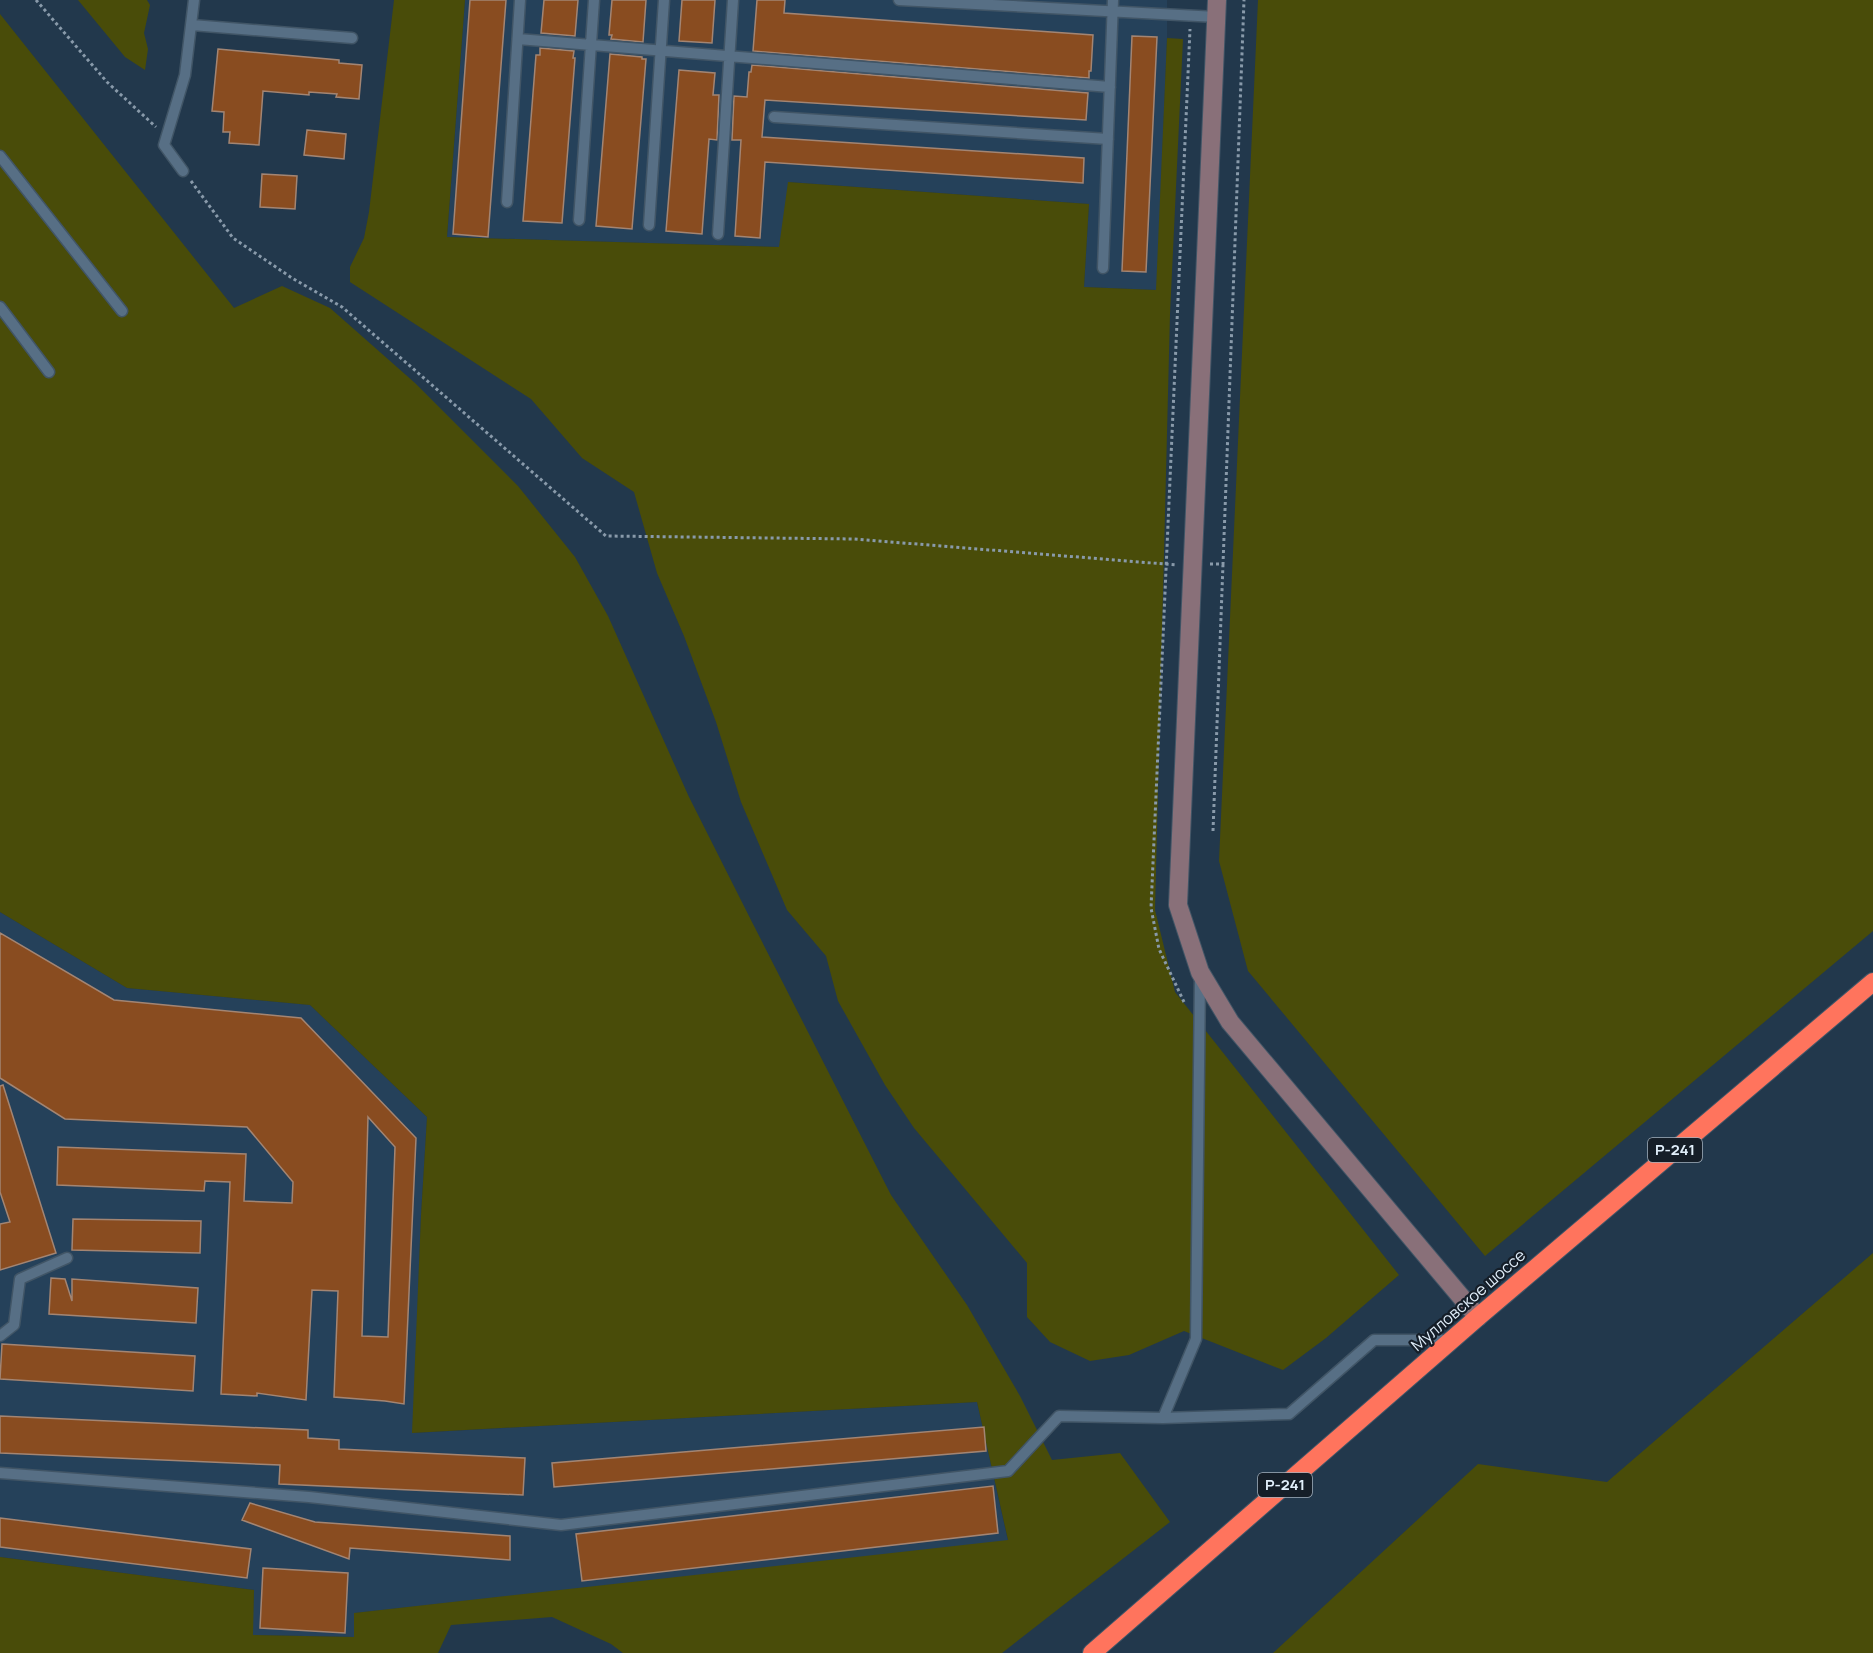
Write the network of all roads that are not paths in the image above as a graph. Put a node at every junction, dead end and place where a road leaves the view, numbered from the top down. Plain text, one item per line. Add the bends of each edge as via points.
1 (194, 0) edge
2 (520, 0) edge
3 (594, 0) edge
4 (664, 0) edge
5 (733, 0) edge
6 (899, 0) edge
7 (1113, 6) edge
8 (1217, 9) edge
9 (192, 25) junction
10 (352, 38) dead end
11 (518, 39) junction
12 (591, 45) junction
13 (661, 51) junction
14 (730, 56) junction
15 (1110, 87) junction
16 (774, 117) dead end
17 (1108, 139) junction
18 (0, 156) edge
19 (183, 171) road end
20 (507, 202) dead end
21 (579, 220) dead end
22 (649, 225) dead end
23 (718, 234) dead end
24 (1103, 268) dead end
25 (0, 307) edge
26 (122, 312) dead end
27 (49, 372) dead end
28 (1200, 972) junction
29 (1873, 982) edge
30 (67, 1258) dead end
31 (1478, 1317) junction
32 (0, 1336) edge
33 (1451, 1340) junction
34 (1163, 1418) junction
35 (0, 1473) edge
36 (1092, 1653) edge

1 - 9 lane
2 - 11 lane
3 - 12 lane
4 - 13 lane
5 - 14 lane
6 - 7 lane
7 - 8 lane via 1191,16
7 - 15 lane
8 - 28 main road via 1178,905
9 - 10 lane
9 - 19 lane via 185,75 164,145
11 - 12 lane
11 - 20 lane
12 - 13 lane
12 - 21 lane
13 - 14 lane
13 - 22 lane
14 - 15 lane
14 - 23 lane
15 - 17 lane
16 - 17 lane
17 - 24 lane
18 - 26 lane
25 - 27 lane
28 - 31 main road via 1230,1022
28 - 34 lane via 1196,1339
29 - 31 highway, Мулловское шоссе / Р-241
30 - 32 lane via 20,1280 14,1325
31 - 33 highway, Мулловское шоссе / Р-241
33 - 34 lane via 1374,1340 1289,1414
33 - 36 highway, Мулловское шоссе / Р-241
34 - 35 lane via 1059,1416 1008,1471 561,1525 309,1497

